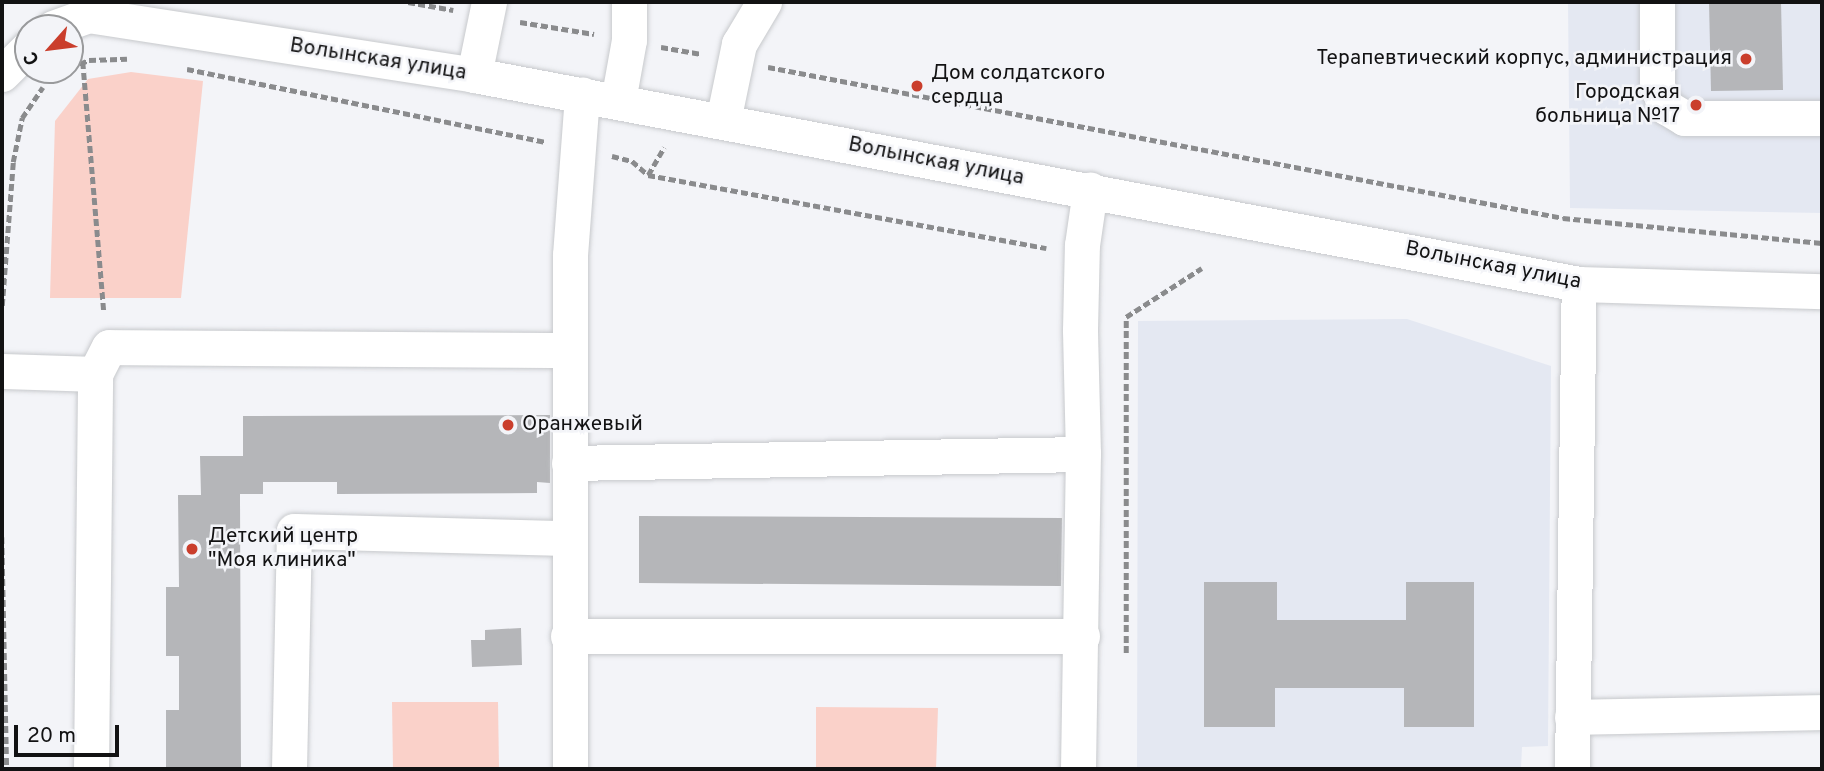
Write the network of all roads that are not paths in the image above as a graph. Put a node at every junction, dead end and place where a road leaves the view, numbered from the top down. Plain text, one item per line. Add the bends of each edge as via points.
1 (629, 2) edge
2 (764, 2) edge
3 (1657, 2) edge
4 (488, 9) edge
5 (84, 15) edge
6 (474, 75) junction
7 (582, 94) junction
8 (618, 101) junction
9 (1822, 118) edge
10 (723, 121) junction
11 (1090, 190) junction
12 (1579, 284) junction
13 (1822, 291) edge
14 (569, 350) junction
15 (102, 360) junction
16 (2, 371) edge
17 (1083, 454) junction
18 (569, 463) junction
19 (568, 538) junction
20 (568, 636) junction
21 (1082, 636) junction
22 (1822, 712) edge
23 (1572, 717) junction
24 (91, 769) edge
25 (289, 769) edge
26 (570, 769) edge
27 (1078, 769) edge
28 (1572, 769) edge

1 - 8 street via 629,40
2 - 10 street via 734,59
3 - 9 street via 1657,86 1666,107 1684,118
4 - 6 street
5 - 6 street, Волынская улица
6 - 7 street, Волынская улица
7 - 8 street, Волынская улица
7 - 14 street via 570,255
8 - 10 street, Волынская улица
10 - 11 street, Волынская улица
11 - 12 street, Волынская улица
11 - 17 street via 1081,281
12 - 13 street, Волынская улица
12 - 23 street
14 - 15 street
14 - 18 street
15 - 16 street
15 - 24 street
17 - 18 street
17 - 21 street
18 - 19 street
19 - 20 street
19 - 25 street via 294,531
20 - 21 street
20 - 26 street
21 - 27 street
22 - 23 street
23 - 28 street

